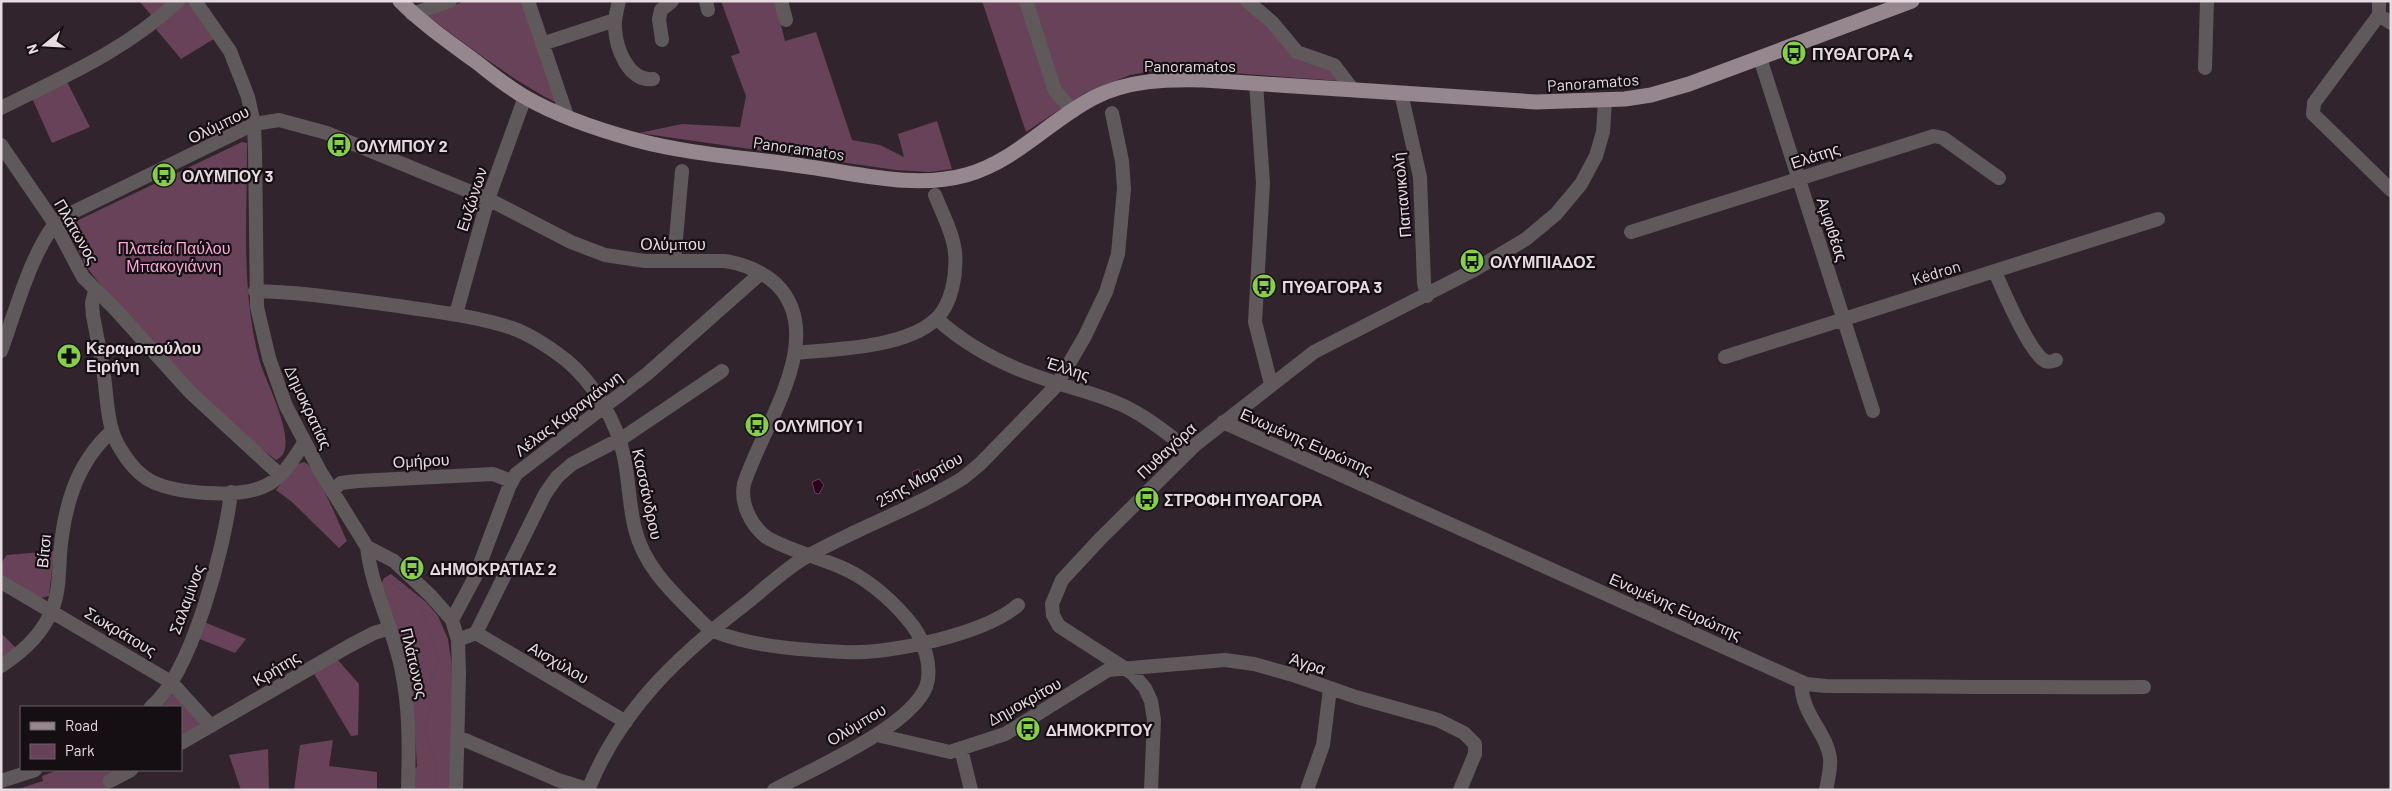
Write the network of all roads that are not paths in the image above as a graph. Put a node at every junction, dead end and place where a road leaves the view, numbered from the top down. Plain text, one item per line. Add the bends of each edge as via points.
1 (178, 1) edge
2 (195, 1) edge
3 (400, 1) edge
4 (450, 1) edge
5 (528, 1) edge
6 (619, 1) edge
7 (672, 1) edge
8 (781, 1) edge
9 (1026, 1) edge
10 (1247, 1) edge
11 (1912, 1) edge
12 (2208, 1) edge
13 (2383, 13) edge
14 (412, 14) junction
15 (615, 20) junction
16 (786, 20) dead end
17 (662, 40) dead end
18 (542, 44) junction
19 (1760, 58) junction
20 (2205, 68) dead end
21 (653, 79) dead end
22 (1256, 83) junction
23 (1353, 90) junction
24 (1401, 93) junction
25 (525, 98) junction
26 (1605, 101) junction
27 (1, 108) edge
28 (1073, 111) junction
29 (1112, 113) dead end
30 (567, 116) junction
31 (254, 124) junction
32 (1, 145) edge
33 (682, 171) dead end
34 (1999, 178) dead end
35 (1798, 179) junction
36 (2391, 190) edge
37 (934, 195) dead end
38 (488, 199) junction
39 (2158, 219) dead end
40 (55, 224) junction
41 (1632, 232) dead end
42 (674, 261) junction
43 (1995, 272) junction
44 (761, 273) junction
45 (95, 291) junction
46 (255, 291) junction
47 (1427, 296) junction
48 (456, 314) junction
49 (1843, 318) junction
50 (937, 319) junction
51 (1, 351) edge
52 (795, 354) junction
53 (1725, 356) dead end
54 (2056, 360) dead end
55 (722, 371) dead end
56 (1058, 383) junction
57 (1271, 384) junction
58 (604, 408) junction
59 (1873, 411) dead end
60 (1223, 422) junction
61 (112, 431) junction
62 (619, 440) junction
63 (304, 443) junction
64 (1189, 450) junction
65 (280, 476) junction
66 (512, 481) junction
67 (333, 490) junction
68 (232, 492) junction
69 (367, 547) junction
70 (811, 555) junction
71 (1, 582) edge
72 (1018, 605) dead end
73 (52, 610) junction
74 (452, 620) junction
75 (390, 628) junction
76 (712, 630) junction
77 (476, 633) junction
78 (458, 640) junction
79 (924, 642) junction
80 (1, 666) edge
81 (1125, 668) junction
82 (171, 682) junction
83 (1801, 682) junction
84 (2144, 687) dead end
85 (1330, 689) junction
86 (152, 706) edge
87 (626, 722) junction
88 (211, 726) junction
89 (877, 735) junction
90 (458, 737) junction
91 (182, 741) edge
92 (962, 749) junction
93 (33, 771) edge
94 (129, 771) edge
95 (1, 781) edge
96 (110, 781) dead end
97 (1150, 789) edge
98 (408, 790) edge
99 (456, 790) edge
100 (589, 790) edge
101 (774, 790) edge
102 (971, 790) edge
103 (1308, 790) edge
104 (1460, 790) edge
105 (1826, 790) edge

1 - 27 street via 120,46
2 - 31 street, Δημοκρατίας via 235,61 246,88
3 - 14 main road, Panoramatos
4 - 14 street
5 - 18 street
6 - 15 street
7 - 17 street via 660,10
8 - 16 street
9 - 28 street via 1055,91
10 - 23 street via 1272,22 1297,52 1334,65
11 - 19 main road, Panoramatos
12 - 20 street
13 - 36 street via 2314,103 2312,110
14 - 25 main road, Panoramatos
15 - 18 street
15 - 21 street via 616,39 629,68 636,76
18 - 30 street
19 - 26 main road, Panoramatos via 1664,92
19 - 35 street, Αμφιθέας
22 - 23 main road, Panoramatos
22 - 28 main road, Panoramatos via 1143,82 1107,91
22 - 57 street via 1263,183 1255,322
23 - 24 main road, Panoramatos
24 - 26 main road, Panoramatos via 1536,102
24 - 47 street, Παπανικολή via 1420,171
25 - 30 main road, Panoramatos
25 - 38 street, Ευζώνων
26 - 47 street, Πυθαγόρα via 1603,132 1596,156 1567,203 1526,239
28 - 30 main road, Panoramatos via 995,164 965,175 927,181 883,178 690,150 636,140
29 - 56 street, 25ης Μαρτίου via 1124,182 1118,254 1102,302
31 - 38 street, Ολύμπου via 279,120 315,129
31 - 40 street, Ολύμπου via 68,214
31 - 46 street, Δημοκρατίας
32 - 40 street, Πλάτωνος
33 - 42 street
34 - 35 street, Ελάτης via 1937,136
35 - 41 street, Ελάτης
35 - 49 street, Αμφιθέας
37 - 50 street via 952,244 955,266 954,283
38 - 42 street, Ολύμπου via 605,255 637,261
38 - 48 street, Ευζώνων
39 - 43 street, Kédron
40 - 45 street, Πλάτωνος via 75,265
40 - 51 street via 29,276
42 - 44 street, Ολύμπου via 729,261
43 - 49 street, Kédron
43 - 54 street via 2027,338 2044,360
44 - 52 street, Ολύμπου via 777,285 789,303 795,327
44 - 58 street, Λέλας Καραγιάννη
45 - 61 street via 93,316
45 - 65 street, Πλάτωνος via 190,392
46 - 48 street, Κασσάνδρου via 315,295
46 - 63 street, Δημοκρατίας via 272,369
47 - 57 street, Πυθαγόρα via 1314,352
48 - 58 street, Κασσάνδρου via 511,328 538,340 567,361 587,381
49 - 53 street, Kédron
49 - 59 street, Αμφιθέας
50 - 52 street via 924,328 894,339
50 - 56 street, Έλλης via 955,336 995,360
52 - 70 street, Ολύμπου via 745,480 743,496 750,518 762,534 774,542
55 - 62 street
56 - 64 street, Έλλης via 1121,404
56 - 70 street, 25ης Μαρτίου via 963,478
57 - 60 street, Πυθαγόρα
58 - 62 street, Κασσάνδρου
58 - 66 street, Λέλας Καραγιάννη via 522,469
60 - 64 street, Πυθαγόρα
60 - 83 street, Ενωμένης Ευρώπης
61 - 68 street via 132,466 153,482 188,491
61 - 73 street, Βίτσι via 89,457 70,498
62 - 76 street, Κασσάνδρου via 634,528 645,558 677,598
62 - 77 street via 572,464 551,485
63 - 65 street
63 - 67 street, Δημοκρατίας
64 - 81 street, Πυθαγόρα via 1074,566 1062,580 1053,599 1053,615 1062,629
65 - 68 street via 262,487
66 - 67 street, Ομήρου via 493,474 358,481 342,483
66 - 74 street, Λέλας Καραγιάννη via 476,577
67 - 69 street, Δημοκρατίας
68 - 82 street, Σαλαμίνος via 213,582
69 - 74 street via 394,561 432,596
69 - 75 street, Πλάτωνος via 372,576
70 - 76 street, 25ης Μαρτίου
70 - 79 street, Ολύμπου via 847,570 873,587 902,612
71 - 73 street, Σωκράτους
72 - 79 street, Κασσάνδρου via 974,629
73 - 80 street, Βίτσι via 34,639
73 - 82 street, Σωκράτους
74 - 78 street
75 - 88 street, Κρήτης via 342,650
75 - 98 street, Πλάτωνος via 402,671 408,710
76 - 79 street, Κασσάνδρου via 780,647 840,652 871,653
76 - 87 street, 25ης Μαρτίου via 663,674
77 - 78 street
77 - 87 street, Αισχύλου
78 - 90 street
79 - 89 street, Ολύμπου via 926,685 917,702
81 - 85 street, Άγρα via 1225,660 1254,664
81 - 92 street, Δημοκρίτου via 1102,673 1005,734
81 - 97 street, Πυθαγόρα via 1142,683 1152,706 1154,729
82 - 86 street, Σαλαμίνος
82 - 88 street, Σωκράτους
83 - 84 street, Ενωμένης Ευρώπης via 1826,686
83 - 105 street via 1804,706 1828,752 1830,768
85 - 103 street via 1323,745
85 - 104 street, Άγρα via 1438,720 1464,733 1475,744 1475,754
87 - 100 street, 25ης Μαρτίου via 606,753
88 - 91 street, Κρήτης
89 - 92 street, Δημοκρίτου via 950,752
89 - 101 street, Ολύμπου
90 - 99 street
90 - 100 street
92 - 102 street
93 - 95 street
94 - 96 street

